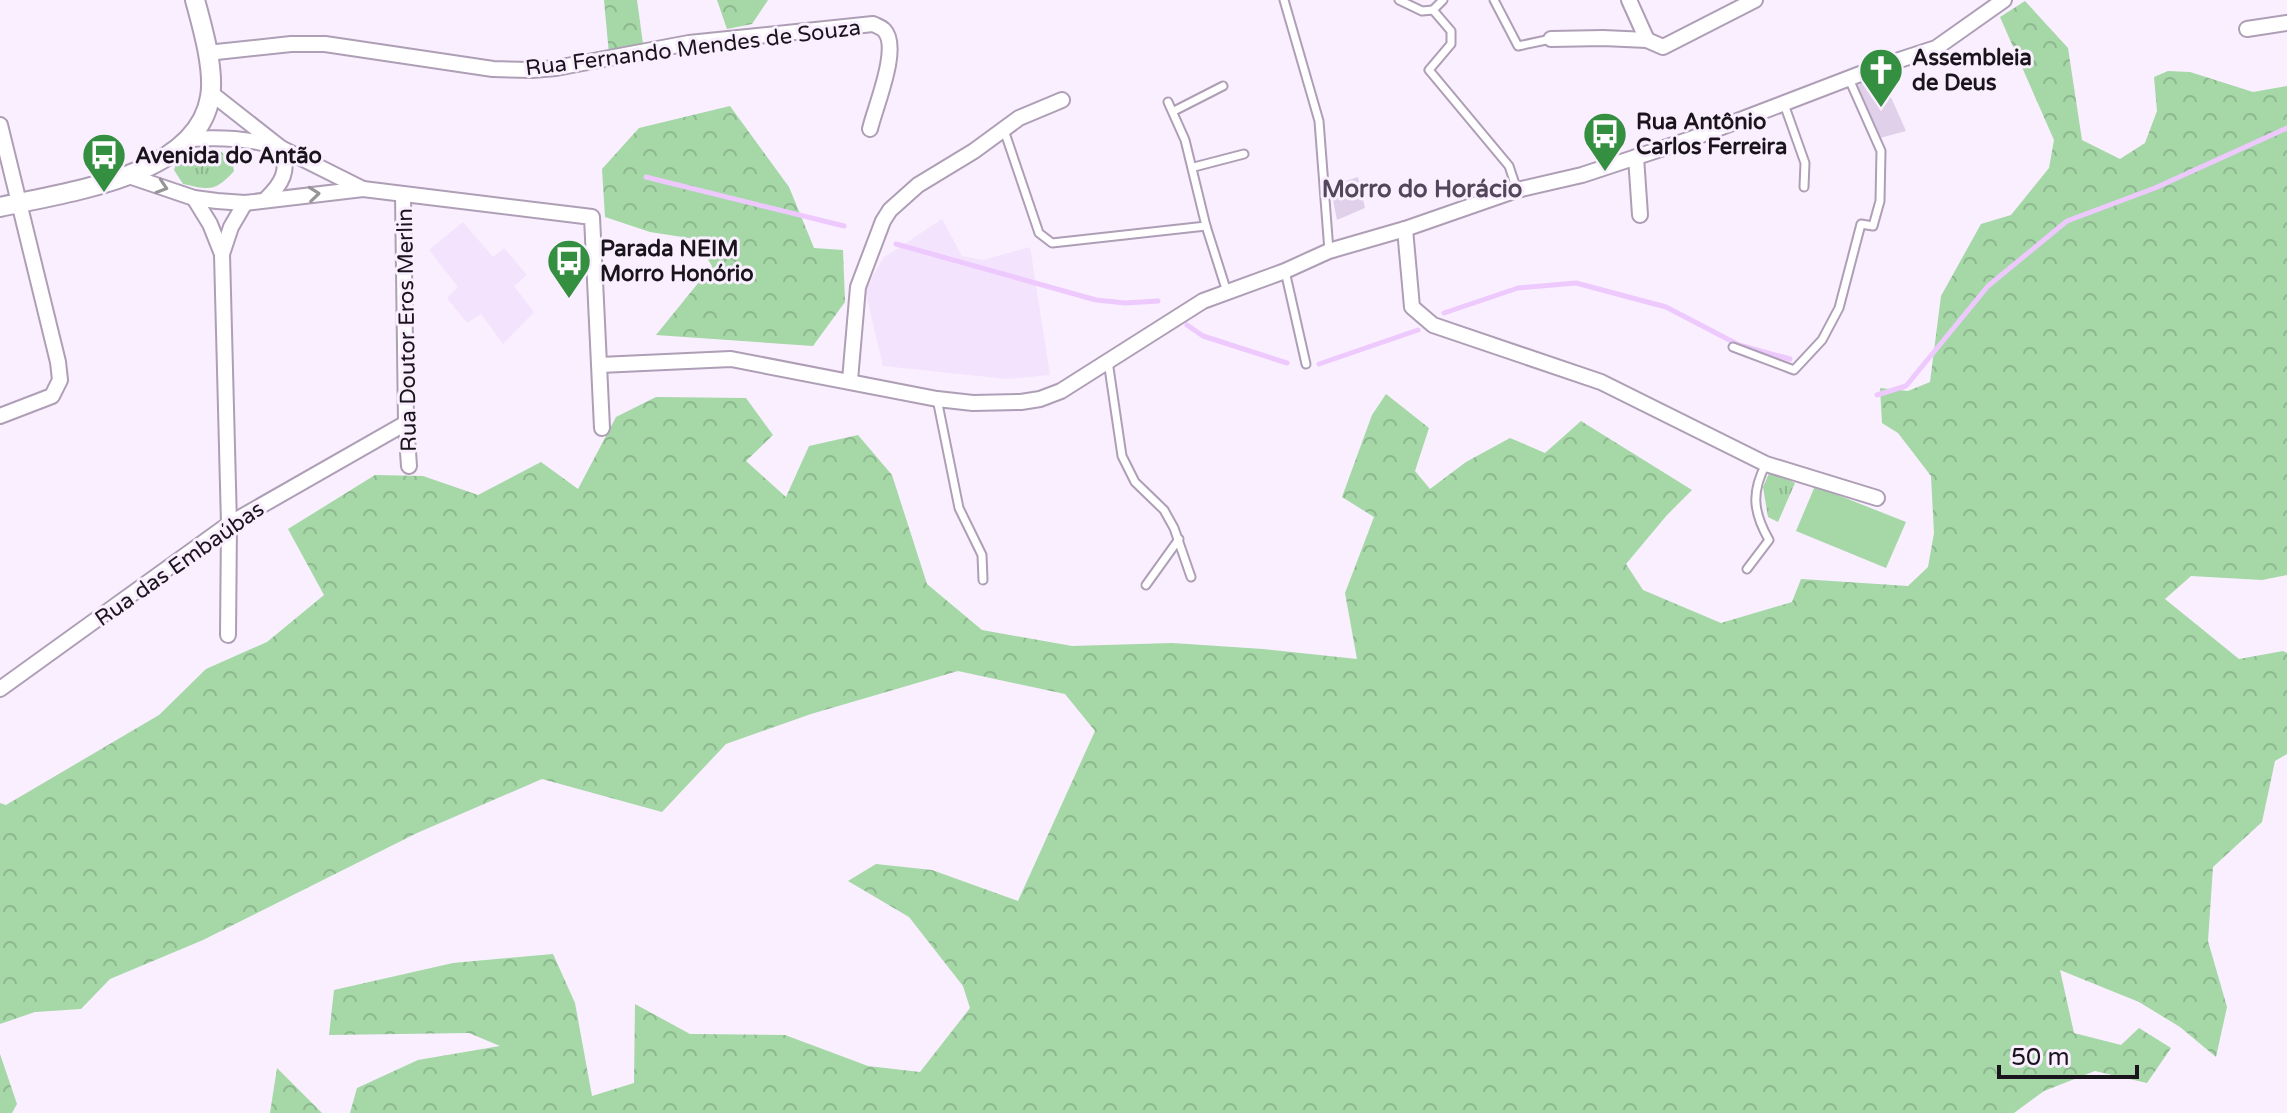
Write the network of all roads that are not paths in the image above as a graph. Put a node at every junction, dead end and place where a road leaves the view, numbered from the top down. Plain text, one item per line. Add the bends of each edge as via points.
1 (195, 0) edge
2 (1284, 0) edge
3 (1399, 0) edge
4 (1443, 0) edge
5 (1494, 0) edge
6 (1629, 0) edge
7 (1755, 0) edge
8 (2004, 0) edge
9 (1433, 10) junction
10 (2287, 23) edge
11 (2247, 29) dead end
12 (1551, 39) joint
13 (1647, 40) junction
14 (207, 53) junction
15 (1849, 79) junction
16 (1223, 86) dead end
17 (211, 93) junction
18 (1062, 100) dead end
19 (1168, 102) dead end
20 (1784, 102) junction
21 (1174, 111) junction
22 (0, 125) edge
23 (1004, 128) junction
24 (870, 129) dead end
25 (191, 139) junction
26 (281, 148) junction
27 (1244, 154) dead end
28 (1636, 157) junction
29 (1194, 167) junction
30 (129, 176) junction
31 (1804, 187) dead end
32 (363, 189) junction
33 (1517, 190) junction
34 (403, 194) junction
35 (194, 198) junction
36 (266, 199) junction
37 (245, 203) junction
38 (9, 205) edge
39 (1640, 215) dead end
40 (1206, 226) junction
41 (1405, 229) junction
42 (1329, 251) junction
43 (222, 254) junction
44 (1285, 271) junction
45 (1227, 292) junction
46 (1733, 347) dead end
47 (1108, 361) junction
48 (1306, 364) dead end
49 (600, 365) junction
50 (850, 380) junction
51 (937, 399) junction
52 (0, 416) edge
53 (406, 423) junction
54 (602, 428) dead end
55 (1766, 464) junction
56 (409, 466) dead end
57 (1877, 498) dead end
58 (229, 524) junction
59 (1179, 539) junction
60 (1747, 569) dead end
61 (1191, 577) dead end
62 (983, 580) dead end
63 (1146, 585) dead end
64 (228, 635) dead end
65 (0, 689) edge

1 - 14 street
2 - 42 lane via 1319,121
3 - 9 lane via 1422,11
4 - 9 lane
5 - 12 lane via 1518,46
6 - 13 street
7 - 13 street via 1663,47
8 - 15 street via 1936,48
9 - 33 lane via 1451,31 1451,44 1429,70 1509,166
10 - 11 street
12 - 13 street
14 - 17 street
14 - 24 street, Rua Fernando Mendes de Souza via 325,44 532,70 689,43 873,24 885,30 891,44
15 - 20 street
15 - 46 lane via 1881,151 1880,201 1873,226 1861,224 1839,308 1822,340 1794,370
16 - 21 lane
17 - 25 street via 206,115
17 - 26 street
18 - 23 street
19 - 21 lane
20 - 28 street
20 - 31 lane via 1805,163
21 - 29 lane
22 - 38 street
23 - 40 lane via 1039,233 1052,243
23 - 50 street via 918,185 883,221 858,287
25 - 26 street via 238,138
25 - 30 street
26 - 32 street
26 - 36 street via 286,166 281,185
27 - 29 lane
28 - 33 street
28 - 39 street
29 - 40 lane
30 -> 35 street
30 - 38 street
32 - 34 street
36 -> 32 street
33 - 41 street
34 - 49 street via 592,217
34 - 53 street, Rua Doutor Eros Merlin
35 - 37 street
35 - 43 street
36 - 37 street
37 - 43 street
38 - 52 street via 60,380 52,396
40 - 45 lane
41 - 42 street
41 - 55 street via 1412,307 1433,325 1601,382
42 - 44 street
43 - 58 street
44 - 45 street
44 - 48 lane
45 - 47 street via 1187,310
47 - 51 street via 1040,399
47 - 59 lane via 1122,456 1135,482 1164,510
49 - 50 street via 731,359
49 - 54 street
50 - 51 street
51 - 62 lane via 959,508 982,555
53 - 56 street, Rua Doutor Eros Merlin
53 - 58 street, Rua das Embaúbas
55 - 57 street
55 - 60 lane via 1756,495 1757,520 1769,540
58 - 64 street
58 - 65 street, Rua das Embaúbas
59 - 61 lane
59 - 63 lane

